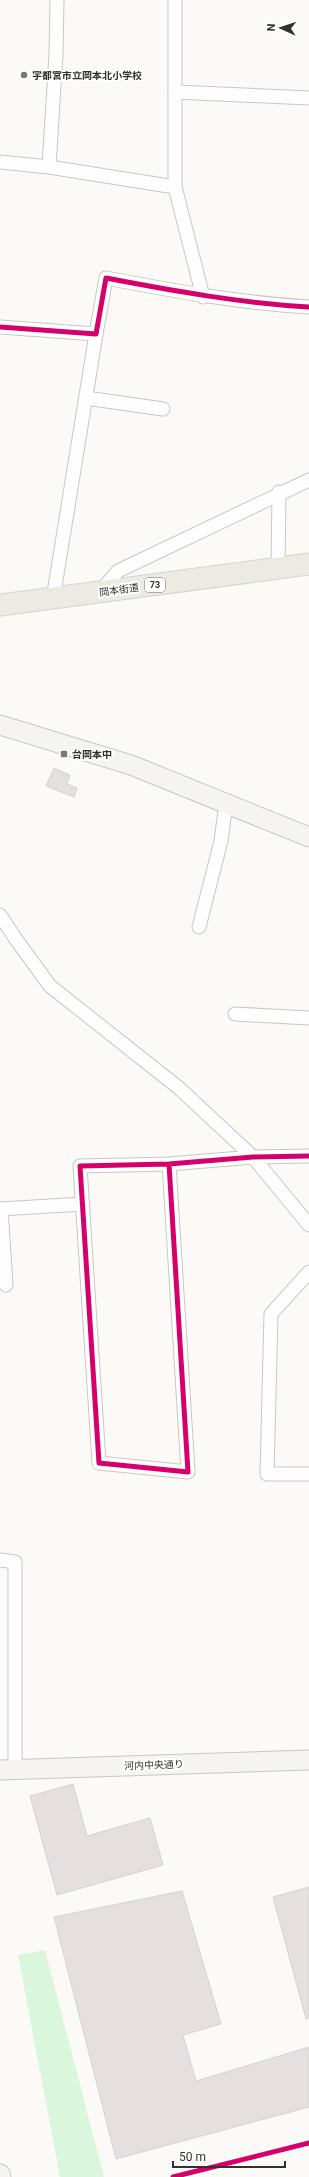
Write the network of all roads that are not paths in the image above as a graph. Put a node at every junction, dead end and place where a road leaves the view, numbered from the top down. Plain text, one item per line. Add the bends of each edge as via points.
1 (57, 0) edge
2 (175, 0) edge
3 (175, 92) junction
4 (309, 98) edge
5 (0, 162) edge
6 (49, 167) junction
7 (175, 187) junction
8 (204, 297) junction
9 (309, 307) edge
10 (0, 327) edge
11 (96, 334) junction
12 (86, 398) junction
13 (163, 409) dead end
14 (309, 480) edge
15 (280, 492) junction
16 (309, 564) edge
17 (278, 568) junction
18 (99, 593) junction
19 (53, 599) junction
20 (0, 605) edge
21 (0, 725) edge
22 (226, 803) junction
23 (309, 837) edge
24 (0, 914) edge
25 (199, 927) dead end
26 (235, 1014) dead end
27 (309, 1018) edge
28 (253, 1156) junction
29 (309, 1156) edge
30 (170, 1164) junction
31 (83, 1204) junction
32 (1, 1209) edge
33 (309, 1225) edge
34 (309, 1272) edge
35 (6, 1285) dead end
36 (309, 1474) edge
37 (0, 1560) edge
38 (309, 1760) edge
39 (8, 1770) edge

1 - 6 street
2 - 3 street
3 - 4 street
3 - 7 street
5 - 6 street
6 - 7 street
7 - 8 street
8 - 9 street
8 - 11 street via 106,278
10 - 11 street
11 - 12 street
12 - 13 street
12 - 19 street
14 - 15 street
15 - 17 street
15 - 18 street via 118,571
16 - 17 main road, 岡本街道 / 73
17 - 18 main road, 岡本街道 / 73
18 - 19 main road, 岡本街道 / 73
19 - 20 main road, 岡本街道 / 73
21 - 22 street via 131,765
22 - 23 street
22 - 25 street via 221,841
24 - 28 street via 14,938 50,986 179,1088
26 - 27 street
28 - 29 street
28 - 30 street
28 - 33 street
30 - 31 street via 80,1166
30 - 31 street via 188,1472 99,1463
31 - 32 street
32 - 35 street
34 - 36 street via 271,1314 267,1474
37 - 39 street via 15,1562
38 - 39 street, 河内中央通り

